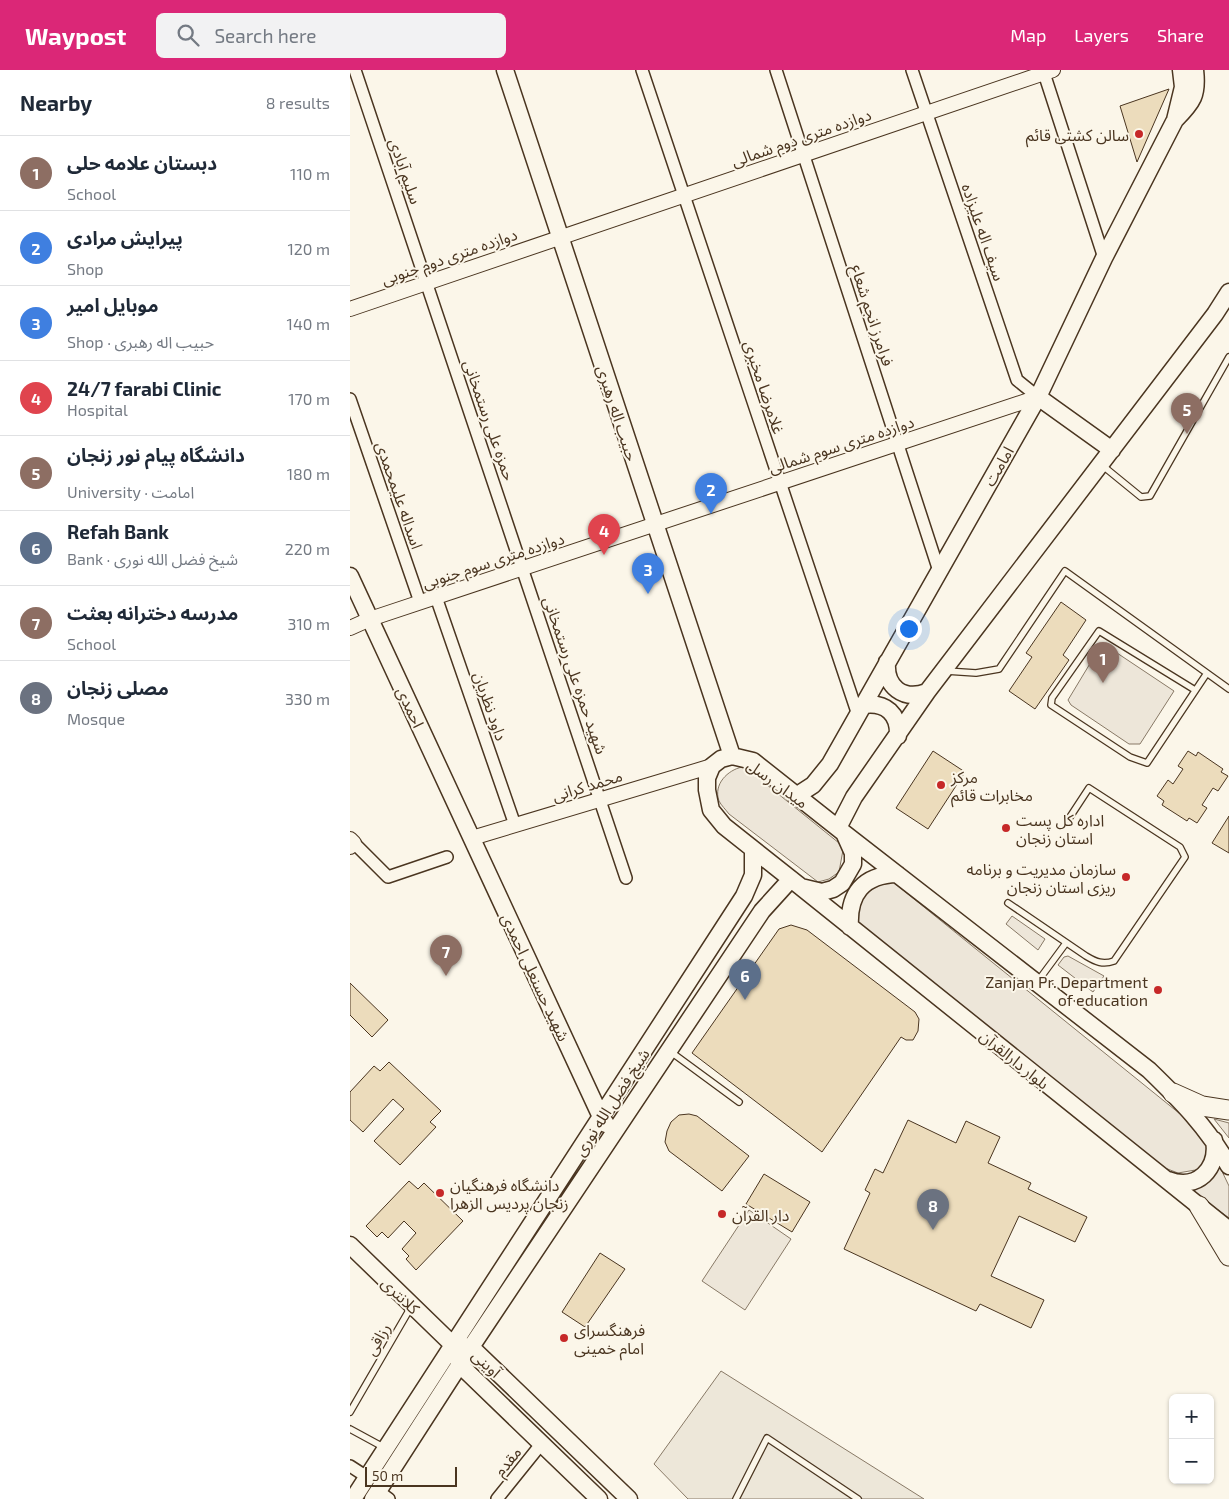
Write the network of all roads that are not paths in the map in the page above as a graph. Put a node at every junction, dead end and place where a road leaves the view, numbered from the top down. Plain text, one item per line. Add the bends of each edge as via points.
1 (355, 70) edge
2 (505, 70) edge
3 (642, 70) edge
4 (776, 70) edge
5 (912, 70) edge
6 (1181, 70) edge
7 (1195, 70) edge
8 (1047, 71) edge
9 (926, 113) junction
10 (1175, 120) junction
11 (804, 155) junction
12 (684, 195) junction
13 (560, 237) junction
14 (1104, 258) junction
15 (427, 283) junction
16 (1229, 292) edge
17 (350, 309) edge
18 (1229, 357) edge
19 (1038, 397) junction
20 (350, 398) edge
21 (898, 444) junction
22 (1112, 450) junction
23 (1101, 464) junction
24 (780, 483) junction
25 (655, 524) junction
26 (522, 568) junction
27 (939, 571) junction
28 (350, 576) edge
29 (436, 597) junction
30 (420, 602) junction
31 (370, 619) junction
32 (350, 628) edge
33 (887, 662) junction
34 (944, 671) junction
35 (1207, 672) junction
36 (1229, 688) edge
37 (1195, 690) junction
38 (927, 692) junction
39 (861, 710) junction
40 (898, 736) junction
41 (732, 756) junction
42 (712, 766) junction
43 (796, 796) junction
44 (600, 800) junction
45 (1068, 820) dead end
46 (515, 825) junction
47 (841, 831) junction
48 (472, 838) junction
49 (351, 843) edge
50 (753, 849) junction
51 (447, 857) dead end
52 (897, 874) junction
53 (626, 878) dead end
54 (796, 883) junction
55 (1008, 903) dead end
56 (850, 927) junction
57 (1066, 944) junction
58 (1036, 982) junction
59 (669, 1051) junction
60 (1173, 1093) junction
61 (739, 1102) dead end
62 (1229, 1110) edge
63 (601, 1117) junction
64 (614, 1134) junction
65 (1214, 1140) junction
66 (1229, 1166) edge
67 (1166, 1180) junction
68 (1199, 1206) junction
69 (1229, 1230) edge
70 (350, 1245) edge
71 (1229, 1256) edge
72 (412, 1305) junction
73 (452, 1344) junction
74 (471, 1346) junction
75 (460, 1365) junction
76 (350, 1412) edge
77 (350, 1429) edge
78 (542, 1443) junction
79 (385, 1448) junction
80 (350, 1466) edge
81 (367, 1477) junction
82 (380, 1496) edge
83 (353, 1499) edge
84 (497, 1499) edge
85 (599, 1499) edge
86 (629, 1499) edge
87 (736, 1499) edge
88 (858, 1499) edge

1 - 15 street, سلیم آبادی
2 - 13 main road, حبیب اله رهبری
3 - 12 street, غلامرضا مخبری
4 - 11 street, فرامرز انجم شعاع
5 - 9 street, سیف اله علیزاده
6 - 10 main road via 1183,87
7 - 10 main road via 1195,96
8 - 9 street, دوازده متری دوم شمالی
8 - 14 street
9 - 11 street, دوازده متری دوم شمالی
9 - 19 street, سیف اله علیزاده via 1017,380
10 - 14 main road, امامت
11 - 12 street, دوازده متری دوم شمالی
11 - 21 street, فرامرز انجم شعاع
12 - 13 street, دوازده متری دوم شمالی
12 - 24 street, غلامرضا مخبری
13 - 15 street, دوازده متری دوم جنوبی
13 - 25 main road, حبیب اله رهبری
14 - 19 main road, امامت
15 - 17 street, دوازده متری دوم جنوبی
15 - 26 street, حمزه علی رستمخانی
16 - 22 main road
18 - 23 lane via 1150,496 1141,497
19 - 21 street, دوازده متری سوم شمالی
19 - 22 main road
19 - 27 main road, امامت
20 - 30 street, اسداله علیمحمدی
21 - 24 street, دوازده متری سوم شمالی
21 - 27 street, فرامرز انجم شعاع
22 - 23 main road
23 - 34 main road
24 - 25 street, دوازده متری سوم شمالی
24 - 39 street, غلامرضا مخبری
25 - 26 street, دوازده متری سوم جنوبی
25 - 41 main road, حبیب اله رهبری
26 - 29 street, دوازده متری سوم جنوبی
26 - 44 street, شهید حمزه علی رستمخانی
27 - 33 main road, امامت
28 - 31 main road, احمدی
29 - 30 street, دوازده متری سوم جنوبی
29 - 46 street, داود نظریان
30 - 31 street, دوازده متری سوم جنوبی
31 - 32 street, دوازده متری سوم جنوبی
31 - 48 main road, احمدی
33 - 38 main road via 886,673 897,691 912,696
33 - 39 main road, امامت
34 - 35 lane via 976,673 999,669 1065,571
34 - 38 main road
35 - 36 lane
35 - 37 lane
37 - 37 lane via 1148,763 1130,757 1051,705 1052,698 1099,631
38 - 40 main road
39 - 40 main road via 875,704 886,707 894,714
39 - 43 main road, امامت via 822,776
40 - 47 main road via 854,797
41 - 42 main road, میدان رسل
41 - 43 main road, میدان رسل via 753,761
42 - 44 street, محمد کرانی
42 - 50 main road via 706,790 711,810 724,826
43 - 47 main road, میدان رسل
44 - 46 street, محمد کرانی
44 - 53 street, شهید حمزه علی رستمخانی
45 - 57 lane via 1090,788 1180,846 1185,856 1114,961 1106,964 1096,962
46 - 48 street, محمد کرانی
47 - 52 main road
47 - 54 main road via 853,853 853,864 842,883 822,892
48 - 63 main road, شهید حسنعلی احمدی
49 - 51 street via 388,877
50 - 54 main road
50 - 63 main road, شیخ فضل الله نوری via 752,875 744,896
52 - 56 main road via 877,877 860,888 851,906
52 - 58 main road
54 - 56 main road, بلوار دارالقرآن
54 - 59 main road, شیخ فضل الله نوری via 762,911
55 - 57 lane
56 - 67 main road, بلوار دارالقرآن
57 - 58 lane
58 - 60 main road via 1149,1070
59 - 61 lane
59 - 64 main road, شیخ فضل الله نوری
60 - 62 highway via 1202,1106
60 - 65 main road
63 - 64 main road, شهید حسنعلی احمدی
63 - 73 main road, شیخ فضل الله نوری
64 - 74 main road, شیخ فضل الله نوری
65 - 66 main road
65 - 67 main road via 1214,1162 1199,1180 1177,1184
67 - 68 main road, بلوار دارالقرآن
68 - 69 main road, بلوار دارالقرآن
68 - 71 highway
70 - 72 main road, کلانتری
72 - 73 main road, کلانتری
72 - 76 lane, رزاقی
73 - 74 main road, آوینی
73 - 75 main road, آوینی
73 - 79 main road, شیخ فضل الله نوری
74 - 75 main road, شیخ فضل الله نوری
74 - 86 main road, آوینی
75 - 78 main road, آوینی
75 - 82 main road, شیخ فضل الله نوری
77 - 79 lane
78 - 84 street, مقدم
78 - 85 main road, آوینی
79 - 81 main road, شیخ فضل الله نوری
80 - 81 street
81 - 83 main road, شیخ فضل الله نوری
87 - 88 lane via 767,1438

